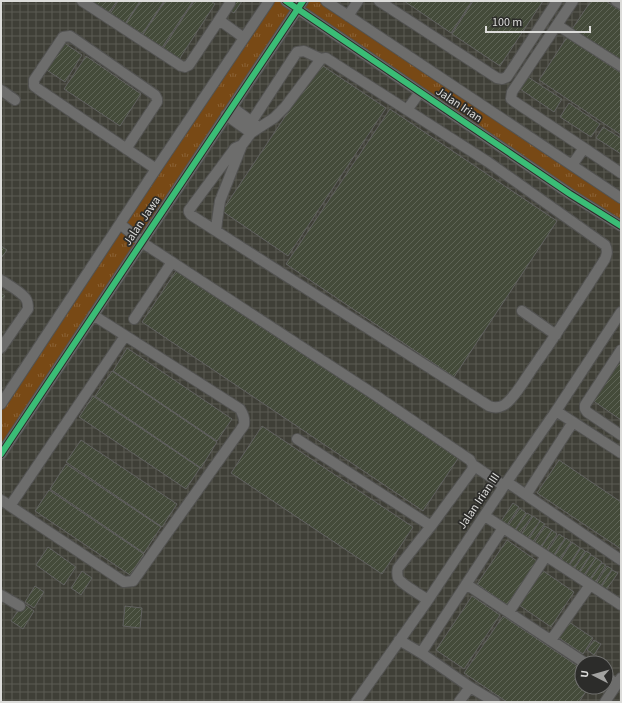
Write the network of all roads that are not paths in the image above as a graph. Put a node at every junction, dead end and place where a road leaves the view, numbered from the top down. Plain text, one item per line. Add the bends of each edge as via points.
1 (82, 1) edge
2 (230, 1) edge
3 (269, 1) edge
4 (286, 1) edge
5 (326, 1) edge
6 (379, 1) edge
7 (557, 1) edge
8 (573, 1) edge
9 (616, 1) edge
10 (356, 3) edge
11 (621, 4) edge
12 (300, 5) edge
13 (348, 16) junction
14 (219, 20) junction
15 (557, 25) junction
16 (244, 38) junction
17 (321, 59) junction
18 (621, 66) edge
19 (1, 90) edge
20 (420, 92) junction
21 (15, 100) dead end
22 (263, 104) junction
23 (407, 110) junction
24 (229, 111) junction
25 (274, 118) junction
26 (254, 127) junction
27 (242, 145) junction
28 (584, 148) junction
29 (126, 149) junction
30 (572, 165) junction
31 (156, 169) junction
32 (621, 174) edge
33 (621, 198) edge
34 (120, 224) junction
35 (621, 226) edge
36 (216, 231) junction
37 (142, 242) junction
38 (172, 262) junction
39 (1, 280) edge
40 (522, 311) dead end
41 (621, 312) edge
42 (93, 315) junction
43 (134, 319) dead end
44 (556, 335) junction
45 (125, 336) junction
46 (1, 348) edge
47 (621, 350) edge
48 (1, 404) edge
49 (556, 411) junction
50 (573, 422) junction
51 (621, 435) edge
52 (297, 439) dead end
53 (621, 453) edge
54 (1, 454) edge
55 (473, 465) junction
56 (506, 484) junction
57 (526, 495) junction
58 (5, 503) edge
59 (485, 516) junction
60 (431, 526) junction
61 (503, 528) junction
62 (546, 556) junction
63 (621, 560) edge
64 (466, 584) junction
65 (590, 585) junction
66 (1, 595) edge
67 (428, 600) junction
68 (621, 605) edge
69 (20, 606) dead end
70 (509, 612) junction
71 (399, 640) junction
72 (550, 640) junction
73 (420, 653) junction
74 (574, 656) edge
75 (619, 681) edge
76 (470, 687) junction
77 (356, 702) edge
78 (459, 702) edge
79 (495, 702) edge
80 (605, 702) edge

1 - 14 street via 185,67 189,65
2 - 14 street
3 - 16 street, Jalan Jawa
4 - 12 street, Jalan Irian
5 - 13 street, Jalan Irian
6 - 7 street via 502,79 507,77
8 - 15 street
9 - 11 street
10 - 13 street
12 - 20 street, Jalan Irian
12 - 24 street, Jalan Jawa
13 - 30 street, Jalan Irian
14 - 16 street
15 - 18 street
15 - 28 street via 512,92 511,99
16 - 31 street, Jalan Jawa
17 - 22 street via 304,51 297,52
17 - 23 street via 326,58
17 - 25 street via 286,107
19 - 21 street
20 - 23 street
20 - 35 street, Jalan Irian
22 - 25 street
22 - 26 street
23 - 44 street via 488,162 607,248 605,259
24 - 26 street
24 - 37 street, Jalan Jawa
25 - 26 street
26 - 27 street
27 - 36 street via 220,201
27 - 36 street via 235,148 189,210 191,215
28 - 30 street
28 - 32 street
29 - 29 street via 34,86 34,80 64,37 70,36 155,95 157,102
29 - 31 street
30 - 33 street, Jalan Irian
31 - 34 street, Jalan Jawa
34 - 37 street
34 - 48 street, Jalan Jawa
36 - 44 street via 492,408 504,405
37 - 38 street
37 - 42 street, Jalan Jawa
38 - 43 street
38 - 55 street via 375,395 470,460
39 - 46 street via 24,296 28,309
40 - 44 street
41 - 49 street, Jalan Irian III
42 - 45 street
42 - 54 street, Jalan Jawa
45 - 58 street
45 - 58 street via 240,409 245,420 133,582 120,580
47 - 51 street via 585,405 585,409
49 - 50 street
49 - 56 street, Jalan Irian III
50 - 53 street
50 - 57 street
52 - 60 street
55 - 56 street
55 - 60 street via 472,470
56 - 57 street
56 - 59 street, Jalan Irian III
57 - 63 street
59 - 61 street
59 - 67 street, Jalan Irian III
60 - 67 street via 397,572 401,581
61 - 62 street
61 - 64 street
62 - 65 street
62 - 70 street
64 - 70 street
64 - 73 street
65 - 68 street
65 - 72 street
66 - 69 street
67 - 71 street, Jalan Irian III
70 - 72 street
71 - 73 street
71 - 77 street, Jalan Irian III
72 - 74 street
73 - 76 street
75 - 80 street
76 - 78 street
76 - 79 street

